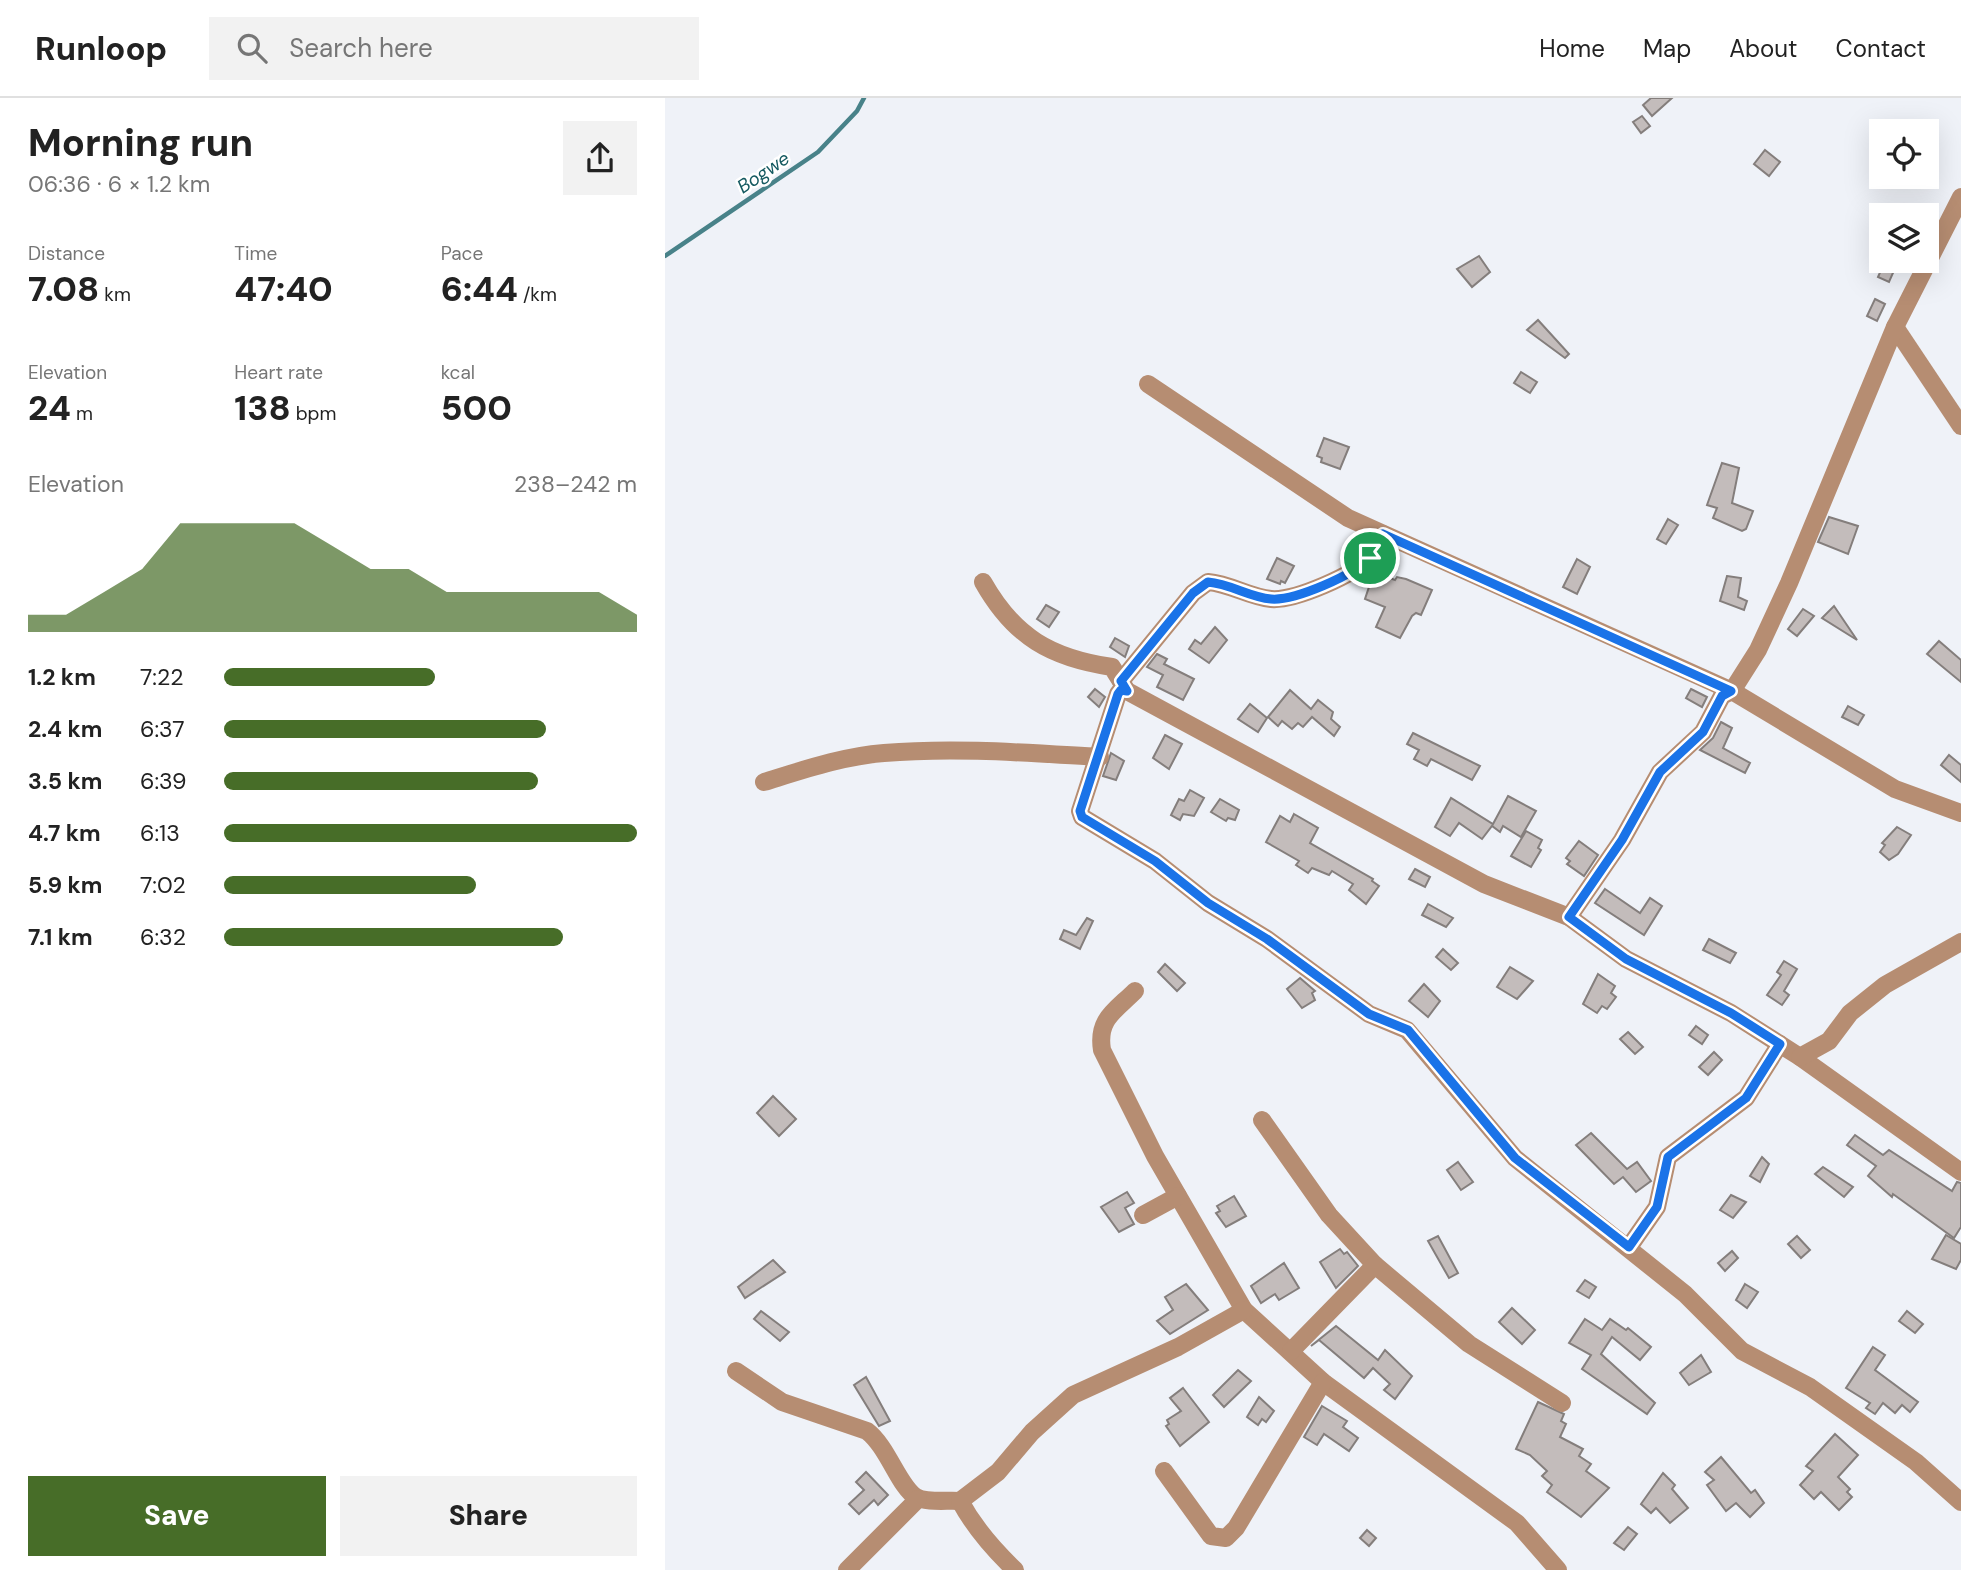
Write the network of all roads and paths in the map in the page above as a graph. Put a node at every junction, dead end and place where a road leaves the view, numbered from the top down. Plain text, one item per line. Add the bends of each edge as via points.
1 (1961, 197) edge
2 (1895, 327) junction
3 (1148, 384) dead end
4 (1961, 426) edge
5 (1383, 534) junction
6 (983, 582) dead end
7 (1124, 686) junction
8 (1731, 691) junction
9 (1100, 757) junction
10 (764, 782) dead end
11 (1961, 813) edge
12 (1569, 917) junction
13 (1961, 942) edge
14 (1135, 991) dead end
15 (1780, 1044) junction
16 (1800, 1056) junction
17 (1262, 1120) dead end
18 (1961, 1172) edge
19 (1178, 1196) junction
20 (1143, 1215) dead end
21 (1629, 1247) junction
22 (1375, 1265) junction
23 (1244, 1310) junction
24 (1291, 1351) junction
25 (736, 1371) dead end
26 (1323, 1382) junction
27 (1562, 1403) dead end
28 (1164, 1471) dead end
29 (918, 1499) junction
30 (960, 1500) junction
31 (1961, 1502) edge
32 (1551, 1568) edge
33 (847, 1570) edge
34 (1015, 1570) edge

1 - 2 street
2 - 4 street
2 - 8 street via 1789,583 1758,650
3 - 5 street via 1348,518
5 - 7 street via 1370,558 1301,594 1273,600 1208,582 1185,601
5 - 8 street
6 - 7 street via 997,607 1019,631 1052,653 1112,667
7 - 9 street
7 - 12 street via 1484,884
8 - 11 street via 1895,789
8 - 12 street via 1722,696 1703,732 1660,772 1622,840
9 - 10 street via 884,753
9 - 21 street via 1080,811 1082,817 1155,861 1369,1014 1408,1030 1515,1158
12 - 15 street via 1626,959
13 - 16 street via 1885,985 1850,1013 1829,1041
14 - 19 street via 1104,1022 1099,1034 1101,1050
15 - 16 street
15 - 21 street via 1746,1098 1668,1157 1657,1207
16 - 18 street
17 - 22 street via 1329,1215
19 - 20 street
19 - 23 street
21 - 31 street via 1742,1351 1809,1387 1916,1462
22 - 24 street
22 - 27 street via 1469,1344
23 - 24 street
23 - 30 street via 1178,1347 1073,1395 998,1472
24 - 26 street
25 - 29 street via 782,1402 867,1431
26 - 28 street via 1226,1538 1212,1536
26 - 32 street via 1517,1523
29 - 30 street
29 - 33 street
30 - 34 street via 979,1531

